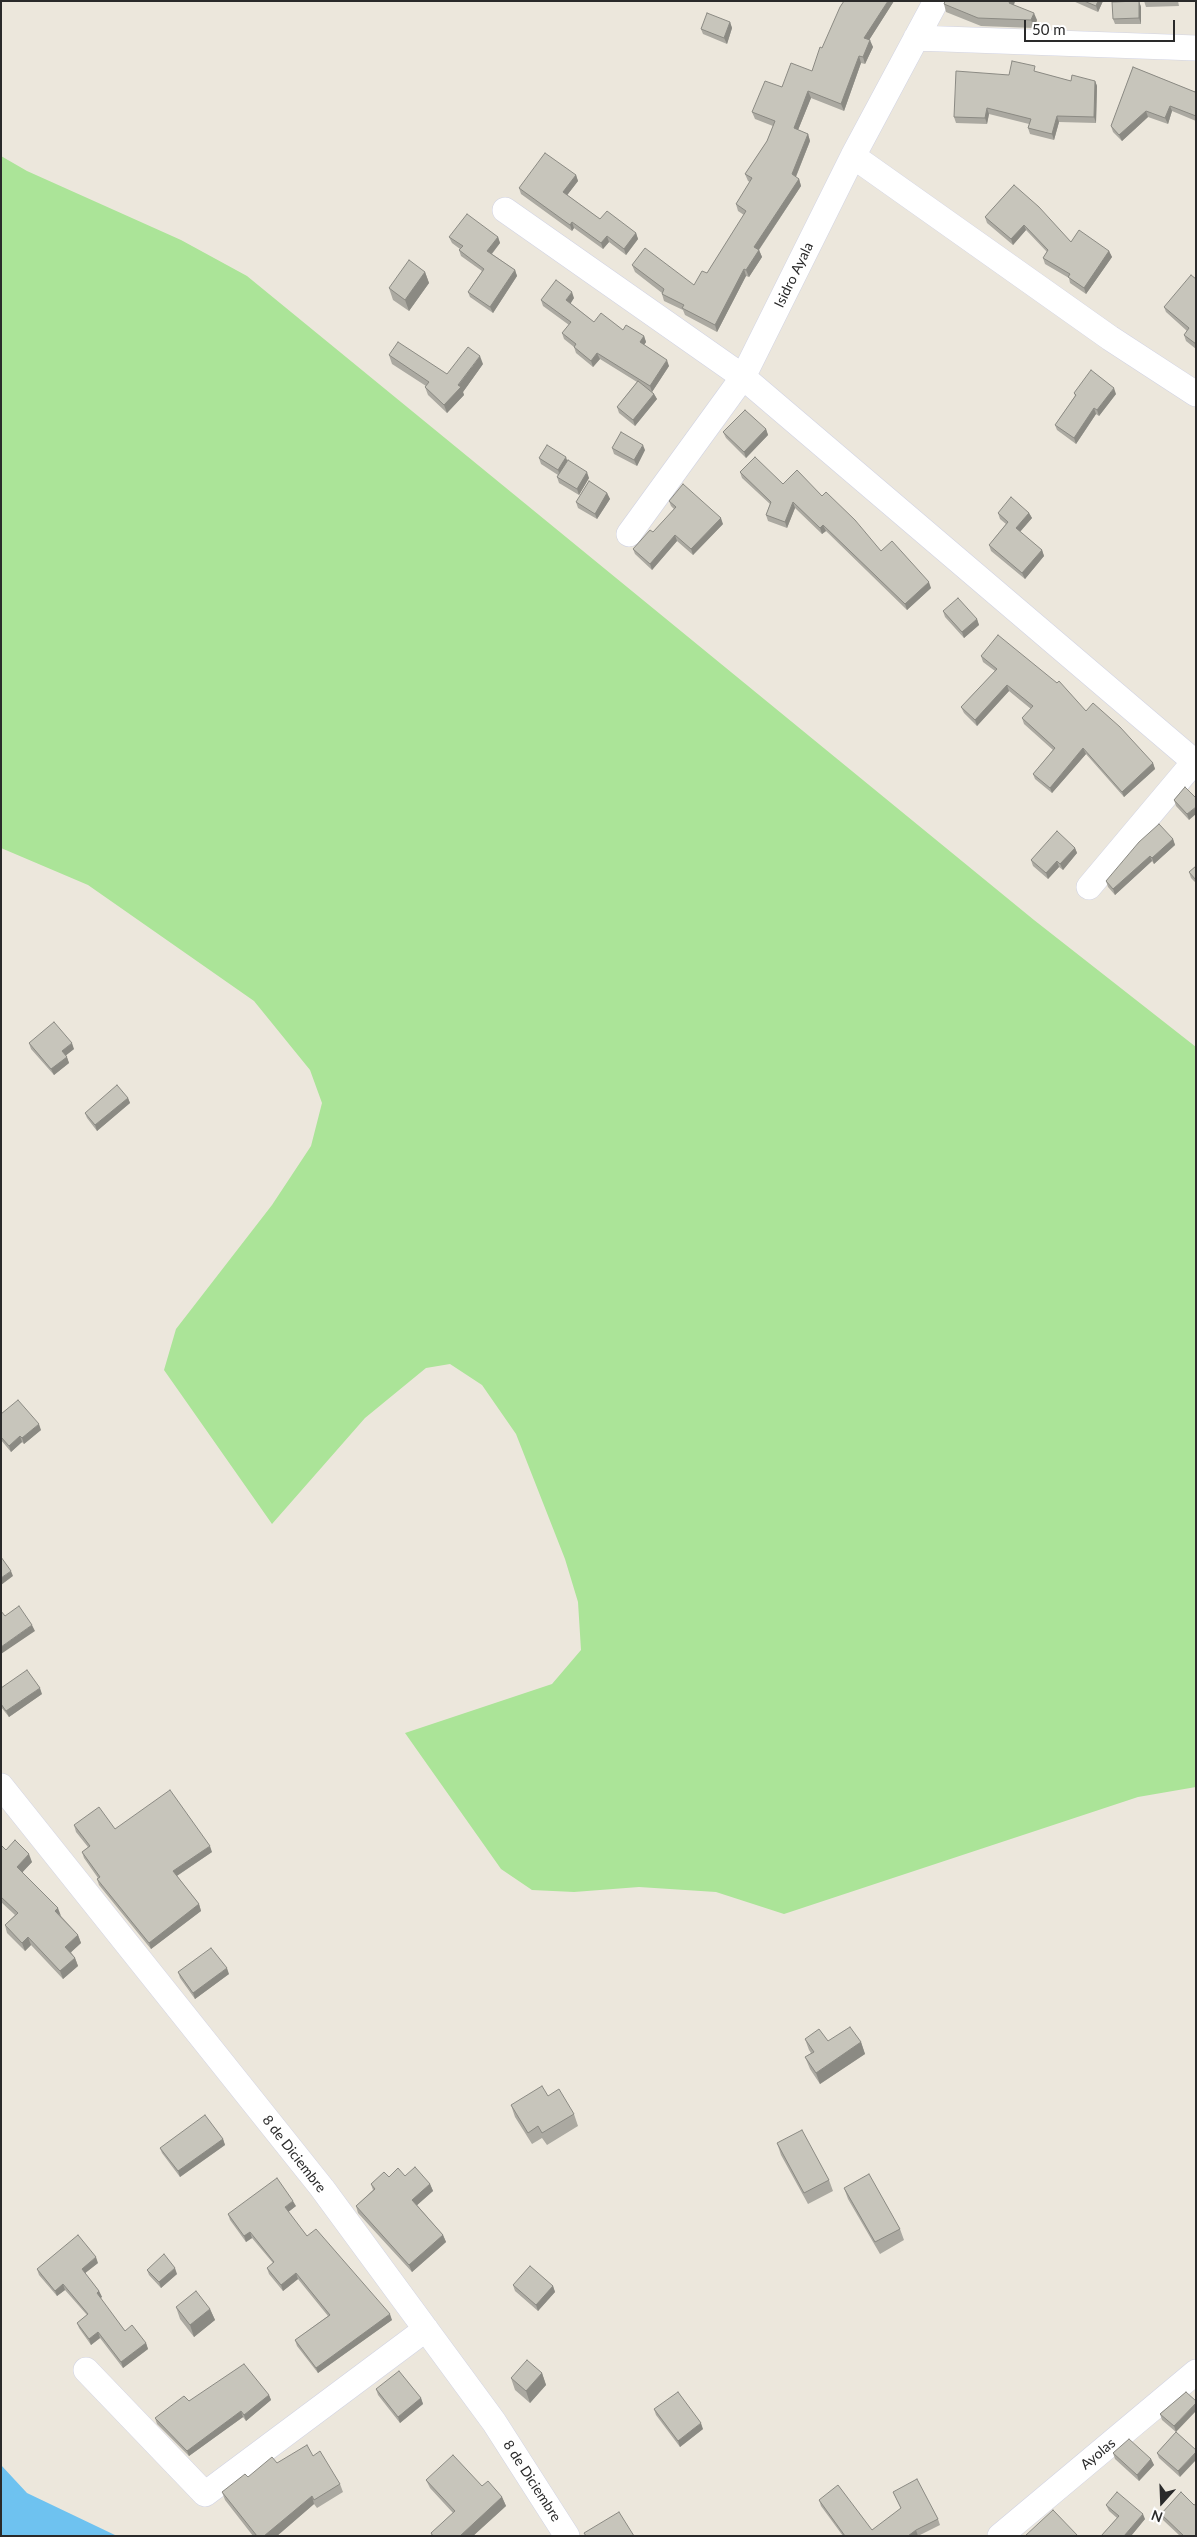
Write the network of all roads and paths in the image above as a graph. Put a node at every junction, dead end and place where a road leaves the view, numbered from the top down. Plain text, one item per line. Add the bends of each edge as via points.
1 (936, 1) edge
2 (916, 38) junction
3 (1196, 48) edge
4 (853, 156) junction
5 (505, 210) dead end
6 (743, 377) junction
7 (1196, 394) edge
8 (630, 534) dead end
9 (1195, 762) edge
10 (1089, 887) dead end
11 (1, 1786) edge
12 (426, 2329) junction
13 (86, 2370) dead end
14 (1196, 2372) edge
15 (567, 2536) edge
16 (1000, 2536) edge

1 - 2 street, Isidro Ayala
2 - 3 street
2 - 4 street, Isidro Ayala
4 - 6 street, Isidro Ayala
4 - 7 street via 1110,338
5 - 6 street
6 - 8 street, Isidro Ayala
6 - 9 street
9 - 10 street
11 - 12 street, 8 de Diciembre via 322,2188
12 - 13 street via 205,2494
12 - 15 street, 8 de Diciembre via 494,2422
14 - 16 street, Ayolas

